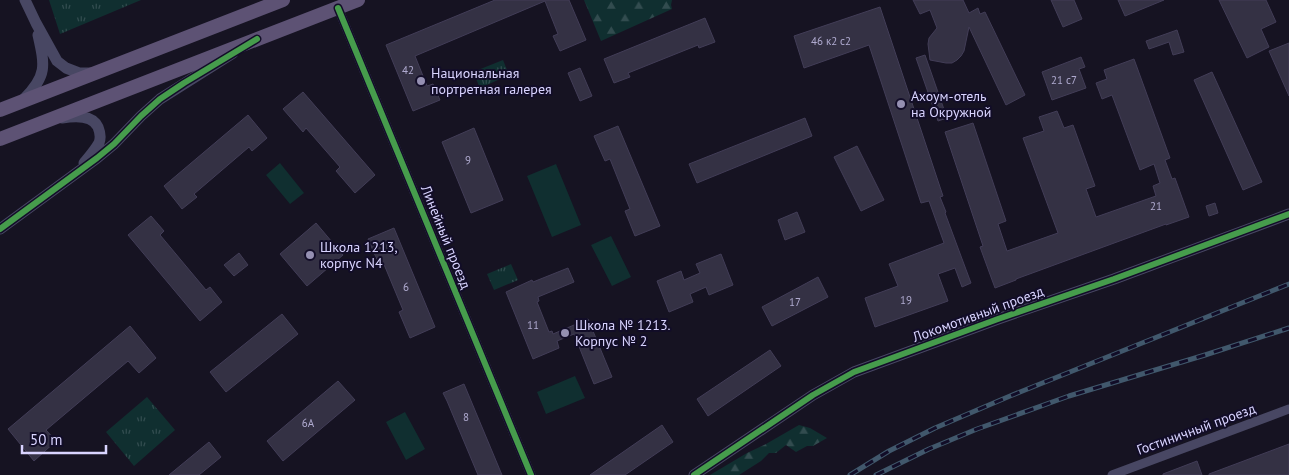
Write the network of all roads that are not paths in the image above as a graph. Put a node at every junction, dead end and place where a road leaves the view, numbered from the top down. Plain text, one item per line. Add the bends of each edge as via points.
1 (25, 0) edge
2 (283, 0) edge
3 (358, 0) edge
4 (338, 8) junction
5 (36, 23) junction
6 (257, 39) junction
7 (94, 73) junction
8 (22, 102) junction
9 (0, 110) edge
10 (38, 124) junction
11 (0, 138) edge
12 (77, 172) junction
13 (1289, 214) edge
14 (0, 229) edge
15 (1289, 409) edge
16 (531, 475) edge
17 (694, 475) edge
18 (1112, 475) edge

1 - 5 street
2 - 7 main road
3 - 4 main road
4 - 6 main road
4 - 16 street, Линейный проезд
5 - 7 street via 57,61 79,73
5 - 8 street via 44,68 40,79
6 - 10 main road
6 - 12 street via 160,99 114,144
7 - 8 main road
8 - 9 main road
10 - 11 main road
10 - 12 street via 76,117 97,124 99,143
12 - 14 street
13 - 17 street, Локомотивный проезд via 854,372 813,395
15 - 18 street, Гостиничный проезд

